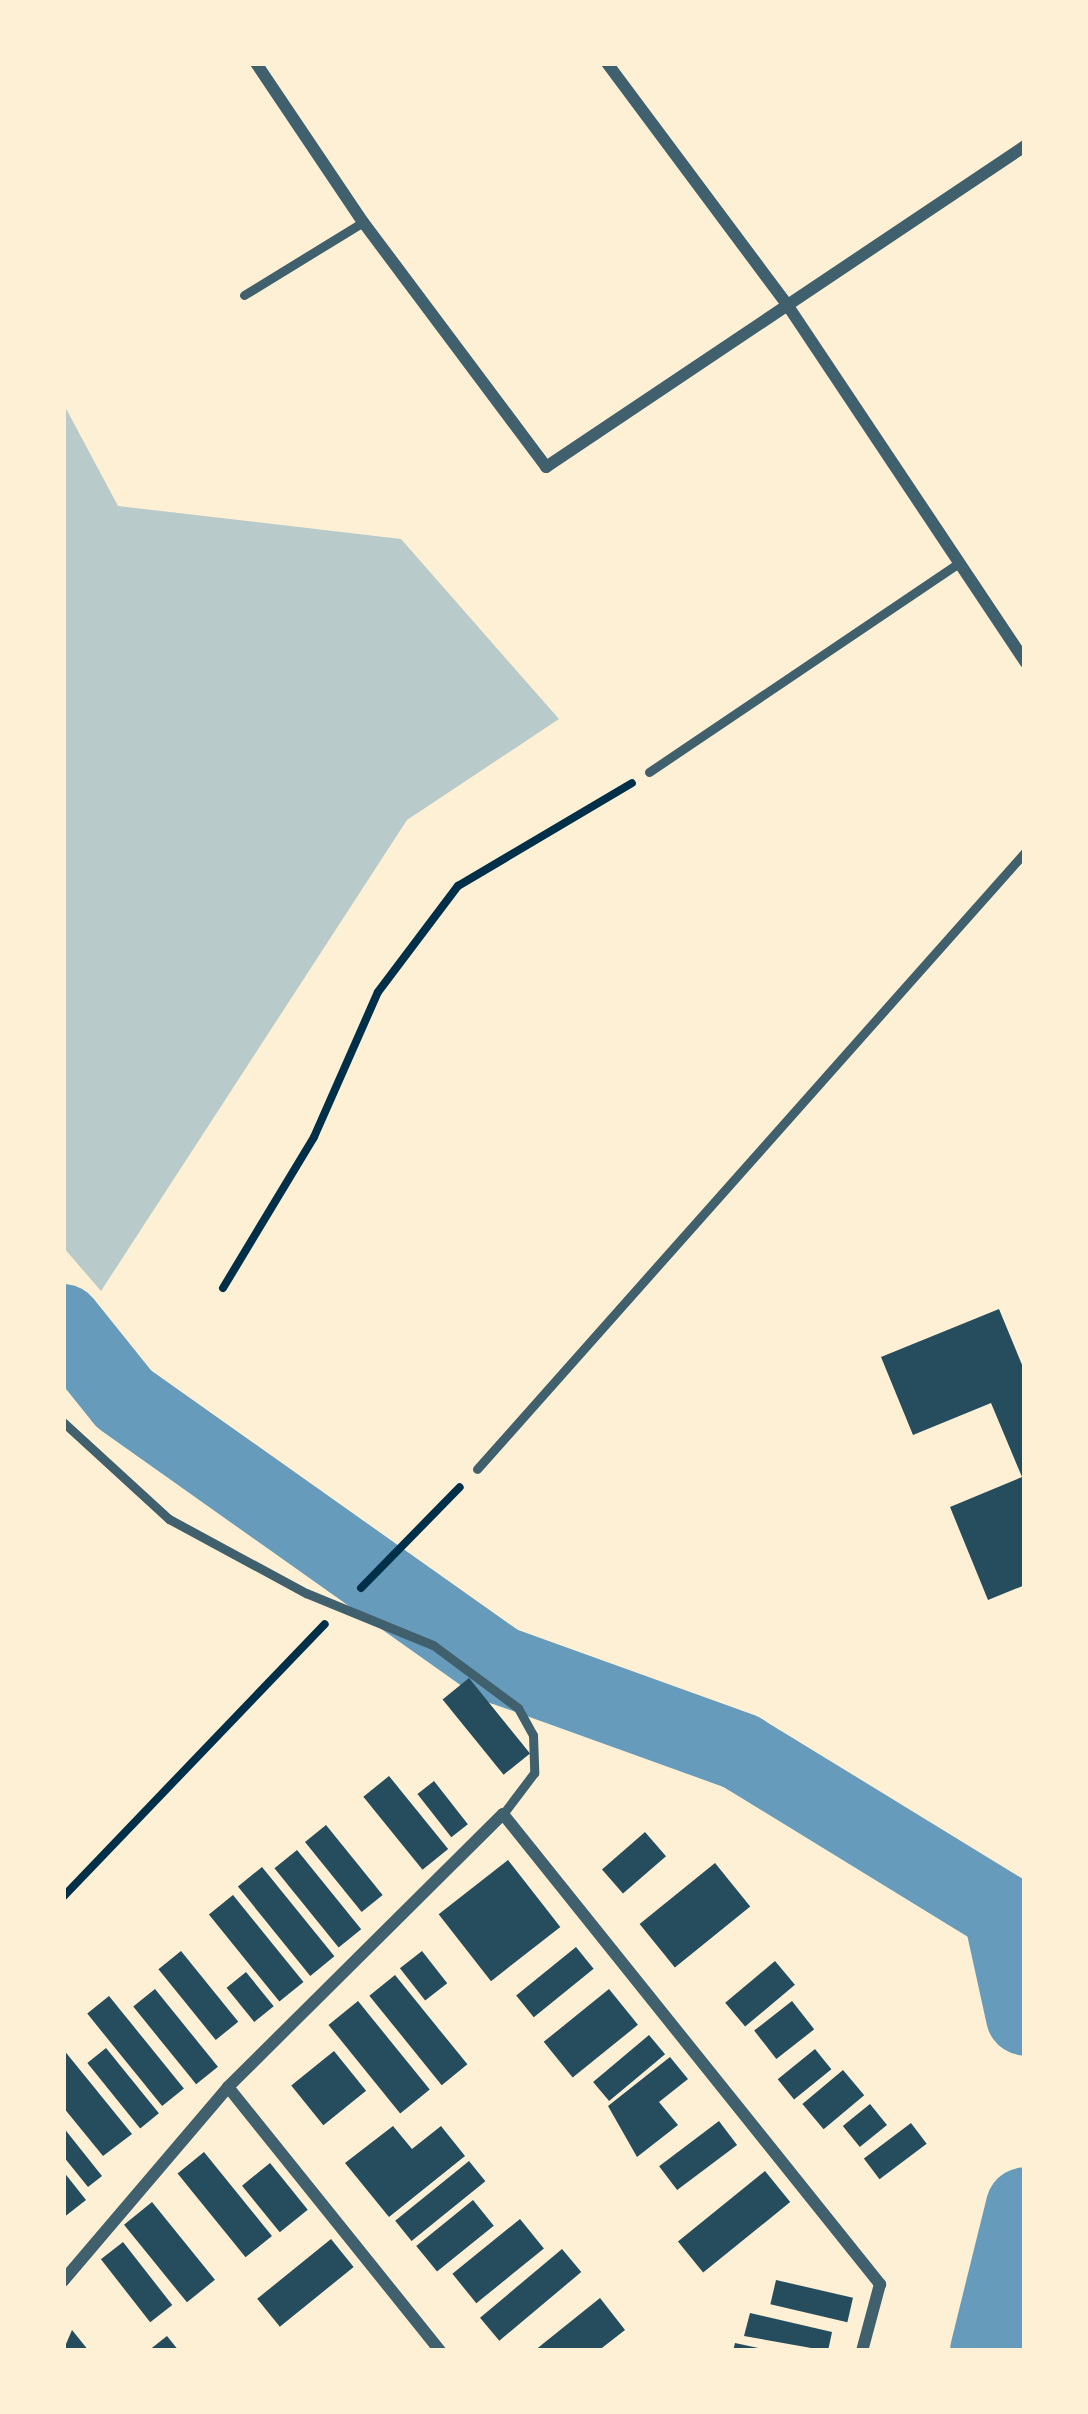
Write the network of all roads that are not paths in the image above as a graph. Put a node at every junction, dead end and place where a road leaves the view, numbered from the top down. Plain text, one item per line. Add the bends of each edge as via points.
1 (256, 63) edge
2 (607, 63) edge
3 (1025, 146) edge
4 (363, 222) junction
5 (244, 295) dead end
6 (788, 306) junction
7 (960, 562) junction
8 (1025, 662) edge
9 (650, 772) road end
10 (1025, 852) edge
11 (63, 1421) edge
12 (478, 1468) dead end
13 (503, 1814) junction
14 (228, 2087) junction
15 (63, 2281) edge
16 (440, 2351) edge
17 (862, 2351) edge

1 - 4 street
2 - 6 street
3 - 6 street
4 - 5 lane
4 - 6 street via 546,467
6 - 7 street
7 - 8 street
7 - 9 lane
10 - 12 lane
11 - 13 lane via 169,1519 305,1593 433,1645 518,1708 533,1735 534,1773
13 - 14 street
13 - 17 street via 880,2284
14 - 15 street
14 - 16 street

